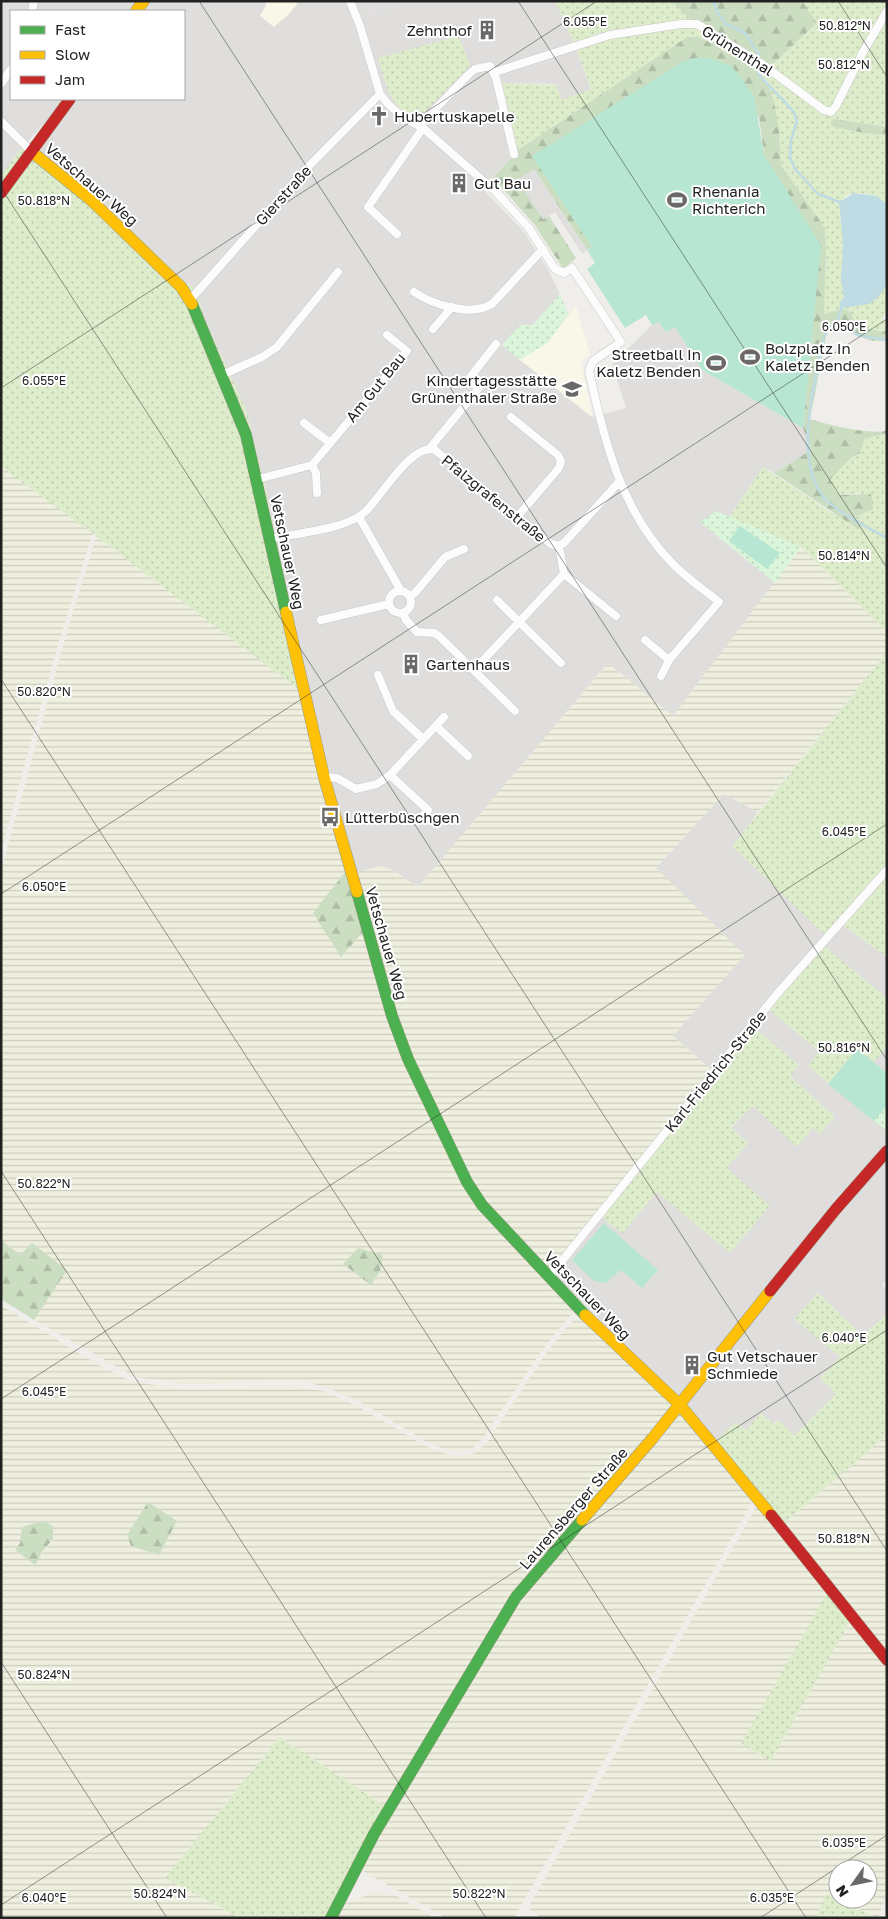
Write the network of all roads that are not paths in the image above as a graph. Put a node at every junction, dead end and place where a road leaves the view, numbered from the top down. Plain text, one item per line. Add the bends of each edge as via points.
1 (350, 1) edge
2 (887, 11) edge
3 (10, 70) edge
4 (494, 72) junction
5 (1, 84) edge
6 (380, 94) junction
7 (69, 100) edge
8 (1, 121) edge
9 (421, 127) junction
10 (32, 152) junction
11 (514, 154) dead end
12 (1, 193) edge
13 (397, 234) dead end
14 (543, 249) junction
15 (338, 272) dead end
16 (414, 292) dead end
17 (190, 300) junction
18 (452, 306) junction
19 (433, 329) dead end
20 (387, 335) dead end
21 (496, 344) dead end
22 (222, 375) junction
23 (511, 417) dead end
24 (304, 423) dead end
25 (330, 444) junction
26 (430, 448) junction
27 (312, 466) junction
28 (258, 479) junction
29 (619, 482) junction
30 (317, 493) dead end
31 (359, 516) junction
32 (517, 517) junction
33 (270, 539) junction
34 (559, 546) junction
35 (464, 549) dead end
36 (564, 574) junction
37 (401, 591) junction
38 (410, 596) junction
39 (496, 600) dead end
40 (389, 604) junction
41 (403, 613) junction
42 (616, 616) dead end
43 (321, 620) dead end
44 (520, 622) junction
45 (646, 640) dead end
46 (669, 660) junction
47 (561, 663) dead end
48 (474, 670) junction
49 (378, 675) dead end
50 (661, 676) dead end
51 (516, 711) dead end
52 (444, 717) dead end
53 (436, 726) junction
54 (423, 739) junction
55 (468, 756) dead end
56 (390, 775) junction
57 (324, 777) junction
58 (418, 821) dead end
59 (887, 870) edge
60 (887, 1151) edge
61 (549, 1277) junction
62 (680, 1405) junction
63 (887, 1660) edge
64 (330, 1918) edge

1 - 6 street
2 - 4 street, Grünenthal via 831,112 698,24 610,35
3 - 5 street
4 - 9 street via 490,66 475,69
4 - 11 street
6 - 9 street via 404,118
6 - 17 street, Gierstraße via 307,168
7 - 10 street
8 - 10 street
9 - 13 street via 368,207
9 - 14 street via 511,207
10 - 12 street
10 - 17 street, Vetschauer Weg via 122,229
14 - 18 street via 492,304 476,310
14 - 29 street via 560,273 572,268 621,342 593,361 589,371
15 - 22 street via 277,347
16 - 18 street via 429,302
17 - 22 street, Vetschauer Weg
18 - 19 street
20 - 25 street, Am Gut Bau via 407,351
21 - 26 street, Pfalzgrafenstraße via 468,380 479,388
22 - 28 street, Vetschauer Weg via 246,435
23 - 32 street via 558,454 561,460 559,468
24 - 25 street
25 - 27 street, Am Gut Bau
26 - 31 street, Pfalzgrafenstraße via 415,454
26 - 32 street, Pfalzgrafenstraße
27 - 28 street
27 - 30 street via 316,473
28 - 33 street, Vetschauer Weg
29 - 34 street, Pfalzgrafenstraße
29 - 46 street via 634,514 656,545 681,572 719,602
31 - 33 street, Pfalzgrafenstraße via 352,521
31 - 37 street
32 - 34 street, Pfalzgrafenstraße via 551,544
33 - 57 street, Vetschauer Weg
34 - 36 street
35 - 38 street via 445,557
36 - 42 street
36 - 44 street
37 - 38 street
37 - 40 street via 392,594
38 - 41 street via 410,606
39 - 44 street
40 - 41 street via 394,611
40 - 43 street
41 - 48 street via 418,632 439,636
44 - 47 street
44 - 48 street
45 - 46 street
46 - 50 street
48 - 51 street
49 - 54 street via 393,711
52 - 53 street
53 - 54 street
53 - 55 street
54 - 56 street
56 - 57 street via 377,784 356,789 337,778
56 - 58 street via 428,810
57 - 61 street, Vetschauer Weg via 392,1016 408,1059 476,1198
59 - 61 street, Karl-Friedrich-Straße via 777,994
60 - 62 street, Laurensberger Straße
61 - 62 street, Vetschauer Weg via 640,1370
62 - 63 street, Vetschauer Weg
62 - 64 street, Laurensberger Straße via 516,1598 378,1826

